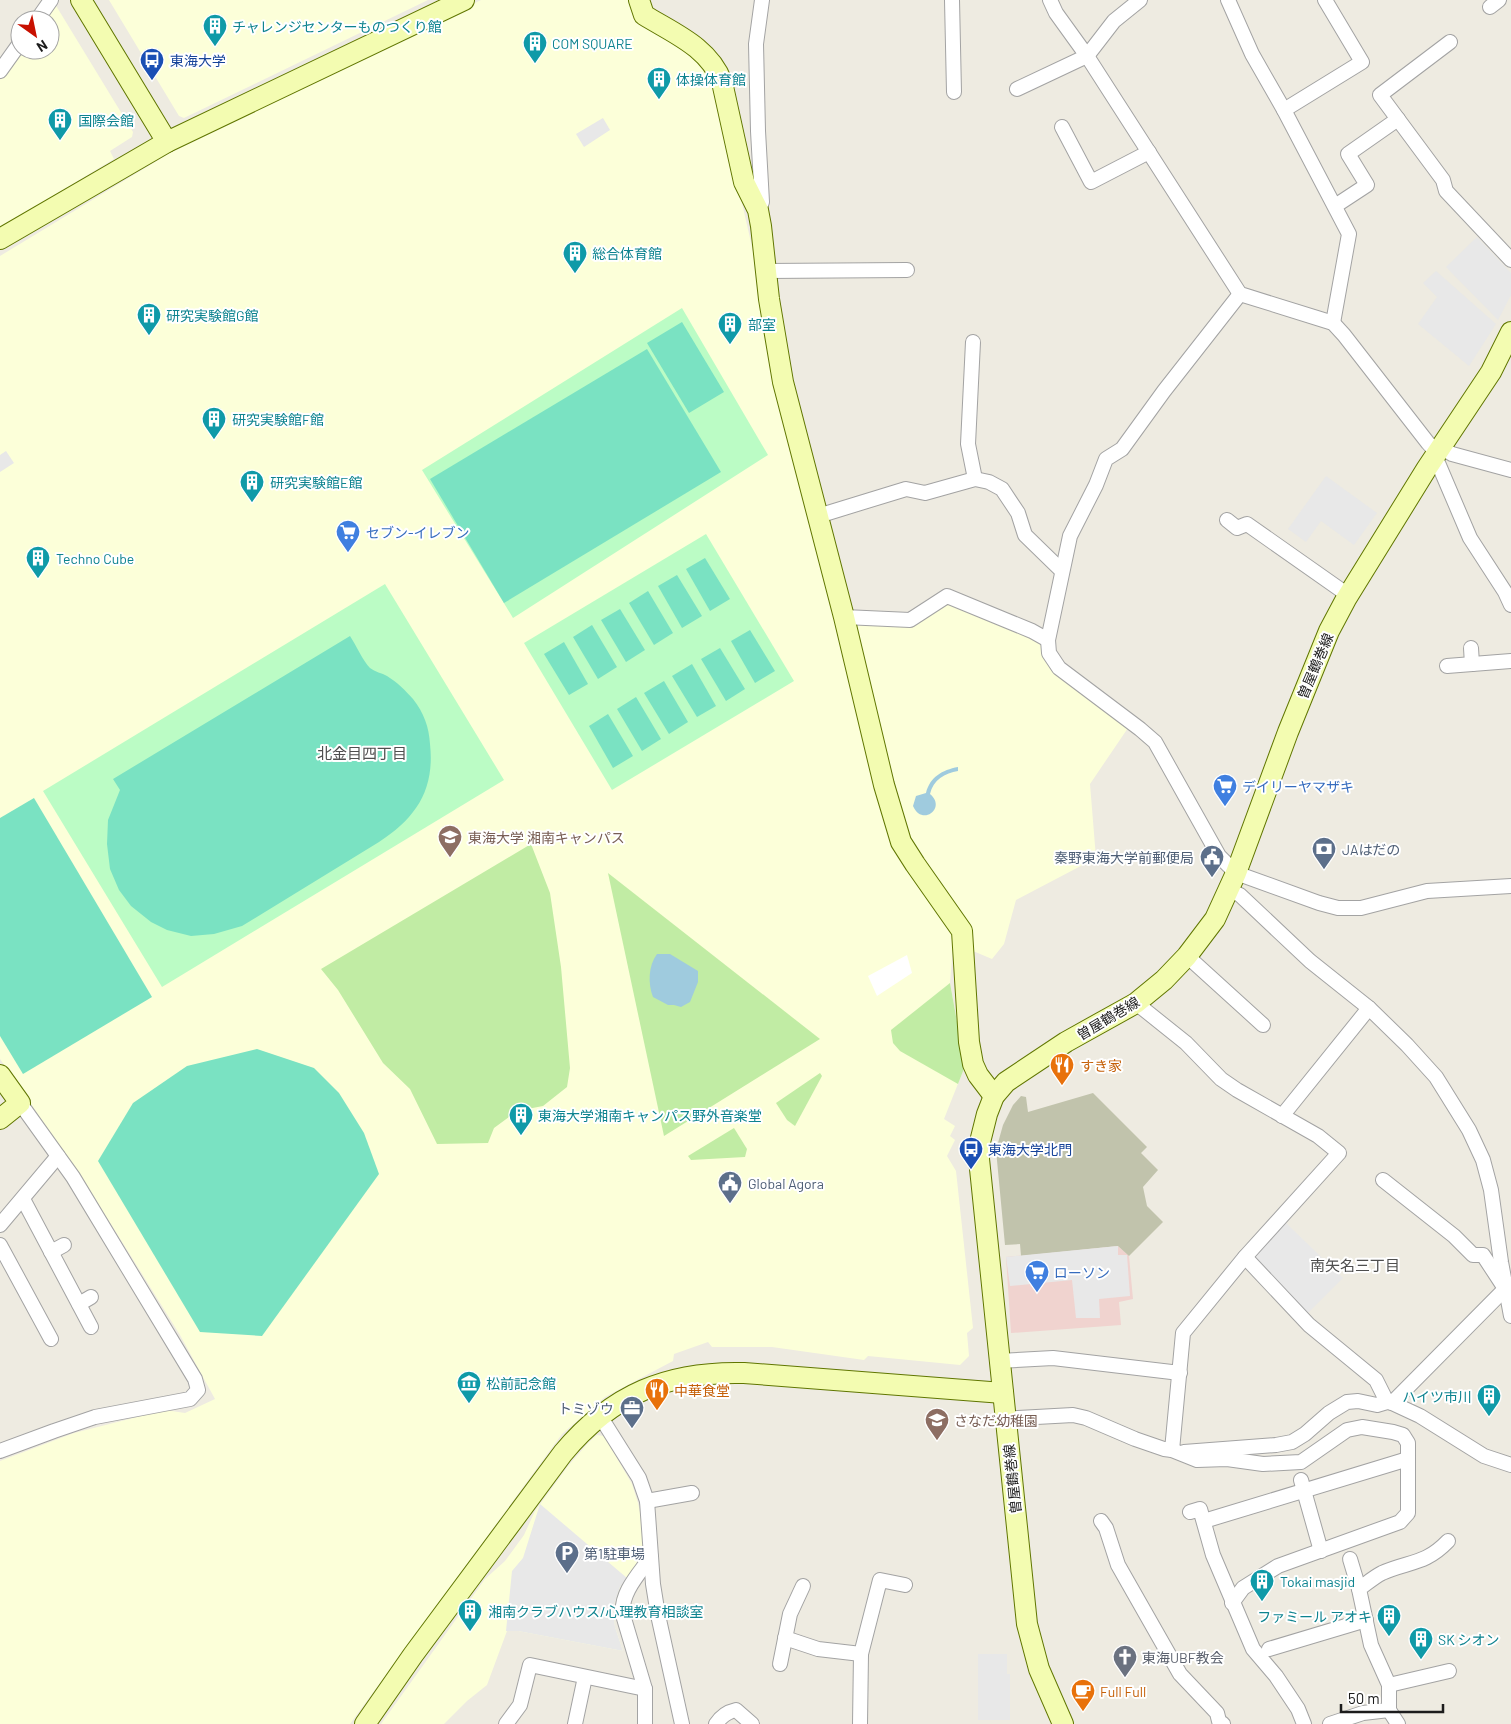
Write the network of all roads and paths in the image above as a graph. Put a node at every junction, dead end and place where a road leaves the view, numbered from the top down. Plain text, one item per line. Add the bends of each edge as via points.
1 (81, 0) edge
2 (464, 0) edge
3 (639, 0) edge
4 (762, 0) edge
5 (952, 0) edge
6 (1050, 0) edge
7 (1140, 0) edge
8 (1228, 0) edge
9 (1325, 0) edge
10 (1450, 42) dead end
11 (1087, 56) junction
12 (10, 57) edge
13 (0, 71) edge
14 (1018, 89) dead end
15 (954, 92) dead end
16 (1284, 110) junction
17 (1398, 119) junction
18 (1062, 127) dead end
19 (167, 142) junction
20 (1149, 152) junction
21 (1335, 206) junction
22 (758, 210) junction
23 (0, 239) edge
24 (1511, 260) edge
25 (906, 270) dead end
26 (766, 271) junction
27 (1240, 294) junction
28 (1333, 323) junction
29 (1511, 332) edge
30 (973, 342) dead end
31 (1437, 452) junction
32 (1511, 470) edge
33 (975, 479) junction
34 (818, 516) junction
35 (1227, 520) dead end
36 (1062, 571) junction
37 (1348, 595) junction
38 (1511, 605) edge
39 (844, 617) junction
40 (1048, 640) junction
41 (1471, 648) dead end
42 (1511, 661) edge
43 (1472, 664) junction
44 (1447, 666) dead end
45 (1232, 881) junction
46 (1511, 886) edge
47 (1188, 956) junction
48 (1136, 1003) junction
49 (1369, 1008) junction
50 (1263, 1024) dead end
51 (0, 1075) edge
52 (994, 1096) junction
53 (20, 1102) junction
54 (1282, 1116) junction
55 (0, 1120) edge
56 (58, 1156) junction
57 (1383, 1180) dead end
58 (23, 1199) junction
59 (0, 1225) edge
60 (0, 1245) edge
61 (1245, 1257) junction
62 (1508, 1286) edge
63 (1511, 1316) edge
64 (91, 1327) dead end
65 (51, 1339) dead end
66 (999, 1361) junction
67 (1180, 1373) junction
68 (1003, 1393) junction
69 (1390, 1402) junction
70 (600, 1416) junction
71 (1006, 1420) junction
72 (0, 1452) edge
73 (1183, 1456) junction
74 (1408, 1459) junction
75 (1511, 1465) edge
76 (1302, 1485) junction
77 (692, 1493) dead end
78 (647, 1501) junction
79 (1190, 1512) dead end
80 (1101, 1522) dead end
81 (1204, 1522) junction
82 (1448, 1541) dead end
83 (1321, 1551) junction
84 (651, 1557) junction
85 (1350, 1559) dead end
86 (905, 1585) dead end
87 (803, 1586) dead end
88 (1359, 1589) junction
89 (1232, 1603) junction
90 (1366, 1620) junction
91 (785, 1638) junction
92 (1269, 1649) dead end
93 (861, 1654) junction
94 (780, 1664) dead end
95 (1449, 1671) dead end
96 (585, 1677) junction
97 (1389, 1685) junction
98 (646, 1689) junction
99 (1389, 1710) junction
100 (365, 1724) edge
101 (506, 1724) edge
102 (575, 1724) edge
103 (645, 1724) edge
104 (682, 1724) edge
105 (716, 1724) edge
106 (752, 1724) edge
107 (860, 1724) edge
108 (1064, 1724) edge
109 (1223, 1724) edge
110 (1304, 1724) edge
111 (1330, 1724) edge
112 (1398, 1724) edge

1 - 19 street
2 - 19 street
3 - 22 street via 644,15 698,48 717,69 744,182
4 - 22 street via 756,44 762,202
5 - 15 street
6 - 11 street
7 - 11 street via 1114,21
8 - 16 street via 1252,54
9 - 16 street via 1362,62
10 - 17 street via 1380,95
11 - 14 street
11 - 20 street
12 - 13 street
16 - 21 street
17 - 21 street via 1348,154 1366,185
17 - 24 street via 1443,180 1446,191
18 - 20 street via 1091,182
19 - 23 street
20 - 27 street
21 - 28 street via 1349,234
22 - 26 street
25 - 26 street
26 - 34 street via 783,382
27 - 28 street
27 - 36 street via 1122,449 1106,460 1070,536
28 - 31 street
29 - 31 street, 曽屋鶴巻線 via 1491,372
30 - 33 street via 968,444
31 - 32 street
31 - 37 street, 曽屋鶴巻線
31 - 38 street via 1470,538
33 - 34 street via 925,493 906,488
33 - 36 street via 1002,489 1018,513 1025,535
34 - 39 street
35 - 37 street via 1237,528 1247,524
36 - 40 street
37 - 45 street, 曽屋鶴巻線 via 1318,654
39 - 40 street via 910,620 947,596
39 - 52 street via 901,842 962,931 973,1064
40 - 45 street via 1049,653 1059,668 1155,742
41 - 43 street
42 - 43 street
43 - 44 street
45 - 46 street via 1338,908 1361,908 1428,891
45 - 47 street, 曽屋鶴巻線 via 1214,919
45 - 49 street via 1240,894 1310,961
47 - 48 street, 曽屋鶴巻線
47 - 50 street
48 - 52 street, 曽屋鶴巻線 via 1066,1042 1013,1077
48 - 54 street via 1186,1043 1221,1078
49 - 54 street
49 - 62 street via 1436,1077 1469,1130 1483,1160
51 - 53 street
52 - 66 street, 曽屋鶴巻線 via 982,1128 979,1159
53 - 55 street
53 - 56 street
54 - 61 street via 1318,1136 1339,1153
56 - 58 street
56 - 72 street via 195,1379 198,1390 190,1398 95,1417
57 - 62 street via 1473,1254 1483,1255
58 - 59 street
58 - 64 street via 57,1249 85,1300
60 - 65 street via 8,1272 42,1310
61 - 67 street via 1183,1333
61 - 69 street via 1309,1325 1376,1380
62 - 63 street
62 - 69 street
66 - 67 street via 1053,1358
66 - 68 street, 曽屋鶴巻線
67 - 73 street
68 - 70 street via 721,1372 698,1374 654,1386
68 - 71 street, 曽屋鶴巻線
69 - 73 street via 1377,1405 1347,1402 1292,1442 1212,1449
69 - 75 street via 1420,1416 1484,1456
70 - 78 street via 639,1478
70 - 100 street via 563,1453
71 - 73 street via 1073,1415
71 - 108 street, 曽屋鶴巻線 via 1027,1624 1040,1669
73 - 74 street via 1197,1460 1227,1459 1263,1464 1302,1462 1348,1430 1362,1427 1403,1435 1408,1443
74 - 76 street
74 - 83 street via 1408,1513 1400,1522
76 - 81 street
76 - 83 street
77 - 78 street
78 - 84 street
79 - 81 street via 1200,1509
80 - 109 street via 1118,1565 1180,1674 1217,1713
81 - 89 street via 1213,1556
82 - 88 street via 1418,1562 1381,1574
83 - 89 street via 1278,1566 1243,1588
84 - 98 street via 625,1595 622,1606
84 - 104 street via 658,1615
85 - 88 street
86 - 93 street via 880,1580
87 - 91 street via 790,1614
88 - 90 street
89 - 110 street via 1253,1648 1276,1676
90 - 92 street
90 - 97 street via 1371,1645
91 - 93 street via 818,1649
91 - 94 street
93 - 107 street
95 - 97 street
96 - 98 street
96 - 101 street via 530,1665 520,1705
96 - 102 street
97 - 99 street
98 - 103 street
99 - 111 street via 1363,1713
99 - 112 street
105 - 106 street via 720,1718 736,1710

